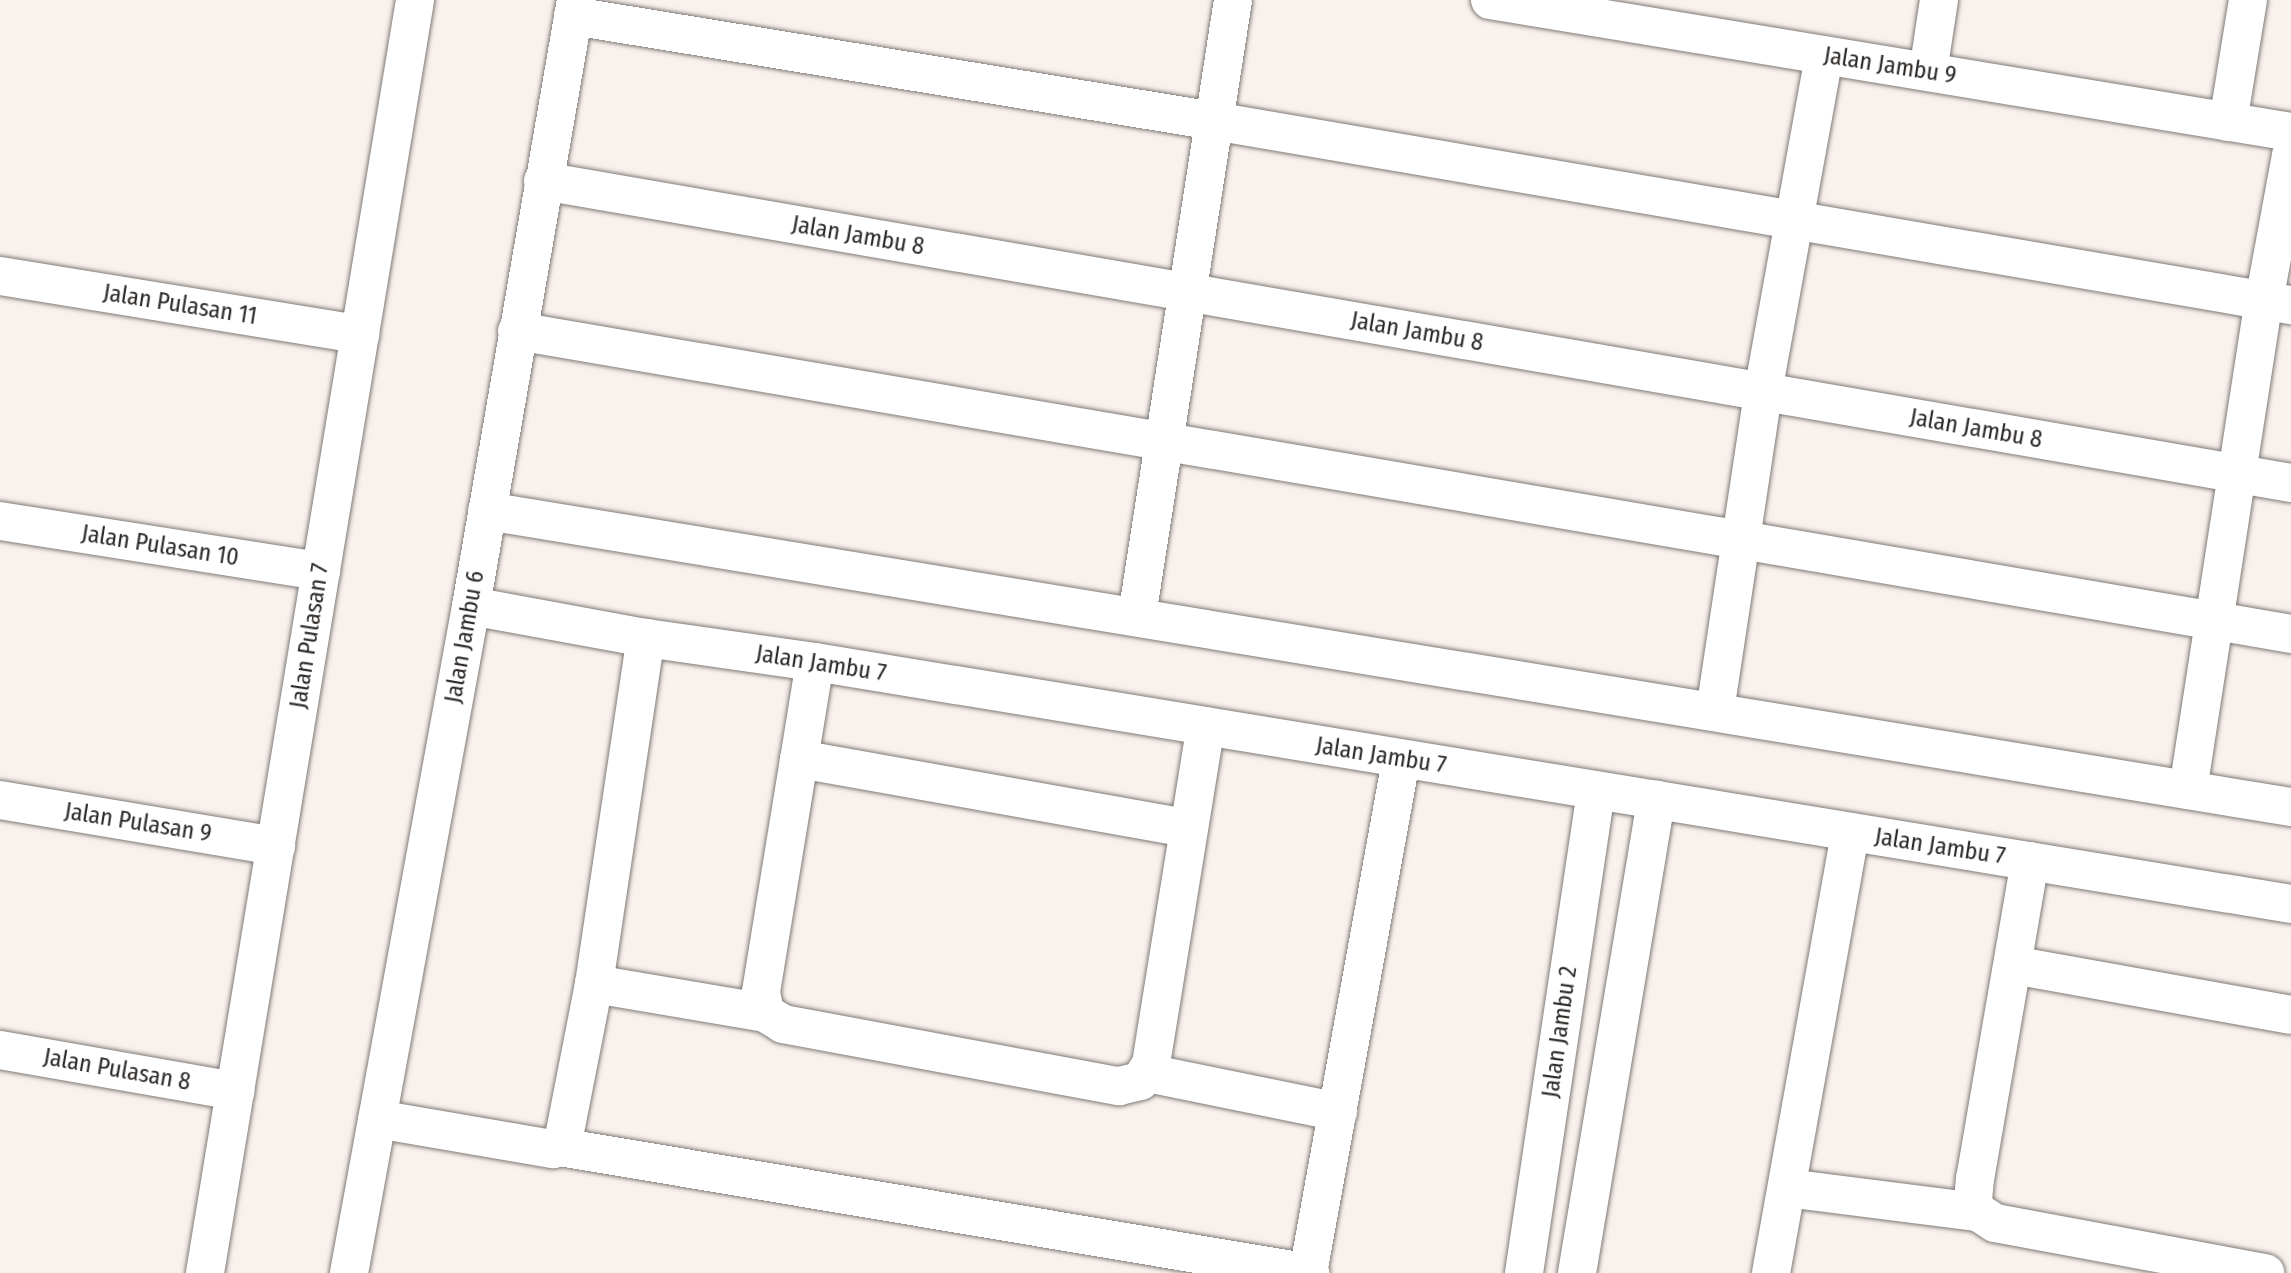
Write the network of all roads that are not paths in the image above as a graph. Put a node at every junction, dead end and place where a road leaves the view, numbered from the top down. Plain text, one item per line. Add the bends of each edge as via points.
1 (415, 0) edge
2 (1233, 0) edge
3 (1490, 0) edge
4 (1939, 0) edge
5 (2248, 0) edge
6 (1575, 7) edge
7 (575, 8) edge
8 (1824, 55) junction
9 (1928, 72) junction
10 (1214, 121) junction
11 (2228, 122) junction
12 (2291, 132) edge
13 (2291, 155) edge
14 (543, 181) junction
15 (1794, 219) junction
16 (0, 276) edge
17 (1189, 293) junction
18 (2278, 303) edge
19 (517, 331) junction
20 (360, 334) junction
21 (1763, 392) junction
22 (1165, 442) junction
23 (2237, 474) junction
24 (2291, 483) edge
25 (487, 511) junction
26 (0, 521) edge
27 (1741, 540) junction
28 (321, 571) junction
29 (471, 606) junction
30 (1137, 616) junction
31 (2214, 620) junction
32 (2291, 634) edge
33 (646, 638) junction
34 (815, 662) junction
35 (1715, 711) junction
36 (1206, 726) junction
37 (799, 759) junction
38 (1401, 760) junction
39 (1596, 790) junction
40 (2188, 790) junction
41 (0, 800) edge
42 (1656, 800) junction
43 (2291, 807) edge
44 (1188, 828) junction
45 (1850, 832) junction
46 (275, 846) junction
47 (2030, 861) junction
48 (2291, 904) edge
49 (2012, 965) junction
50 (594, 984) junction
51 (765, 1013) junction
52 (2291, 1015) edge
53 (0, 1050) edge
54 (1147, 1073) junction
55 (235, 1091) junction
56 (1338, 1112) junction
57 (377, 1119) junction
58 (560, 1147) junction
59 (1787, 1188) junction
60 (1978, 1212) junction
61 (205, 1273) edge
62 (349, 1273) edge
63 (1309, 1273) edge
64 (1524, 1273) edge
65 (1577, 1273) edge
66 (1771, 1273) edge
67 (2265, 1273) edge

1 - 20 street, Jalan Pulasan 7
2 - 10 street
3 - 6 street, Jalan Jambu 9
4 - 9 street
5 - 11 street
6 - 8 street, Jalan Jambu 9
7 - 10 street
7 - 14 street, Jalan Jambu 6
8 - 9 street, Jalan Jambu 9
8 - 15 street
9 - 11 street, Jalan Jambu 9
10 - 15 street
10 - 17 street
11 - 12 street, Jalan Jambu 9
13 - 18 street
14 - 17 street, Jalan Jambu 8
14 - 19 street, Jalan Jambu 6
15 - 18 street
15 - 21 street
16 - 20 street, Jalan Pulasan 11
17 - 21 street, Jalan Jambu 8
17 - 22 street
18 - 23 street
19 - 22 street
19 - 25 street, Jalan Jambu 6
20 - 28 street, Jalan Pulasan 7
21 - 23 street, Jalan Jambu 8
21 - 27 street
22 - 27 street
22 - 30 street
23 - 24 street, Jalan Jambu 8
23 - 31 street
25 - 29 street, Jalan Jambu 6
25 - 30 street
26 - 28 street, Jalan Pulasan 10
27 - 31 street
27 - 35 street
28 - 46 street, Jalan Pulasan 7
29 - 33 street, Jalan Jambu 7
29 - 57 street, Jalan Jambu 6
30 - 35 street
31 - 32 street
31 - 40 street
33 - 34 street, Jalan Jambu 7
33 - 50 street
34 - 36 street, Jalan Jambu 7
34 - 37 street
35 - 40 street
36 - 38 street, Jalan Jambu 7
36 - 44 street
37 - 44 street
37 - 51 street via 761,992
38 - 39 street, Jalan Jambu 7
38 - 56 street
39 - 42 street, Jalan Jambu 7
39 - 64 street, Jalan Jambu 2
40 - 43 street
41 - 46 street, Jalan Pulasan 9
42 - 45 street, Jalan Jambu 7
42 - 65 street
44 - 54 street
45 - 47 street, Jalan Jambu 7
45 - 59 street
46 - 55 street, Jalan Pulasan 7
47 - 48 street, Jalan Jambu 7
47 - 49 street
49 - 52 street
49 - 60 street via 1975,1178 1973,1203
50 - 51 street
50 - 58 street
51 - 54 street via 783,1024 1119,1086 1130,1086
53 - 55 street, Jalan Pulasan 8
54 - 56 street
55 - 61 street, Jalan Pulasan 7
56 - 63 street
57 - 58 street
57 - 62 street, Jalan Jambu 6
58 - 63 street
59 - 60 street
59 - 66 street
60 - 67 street via 1995,1223

